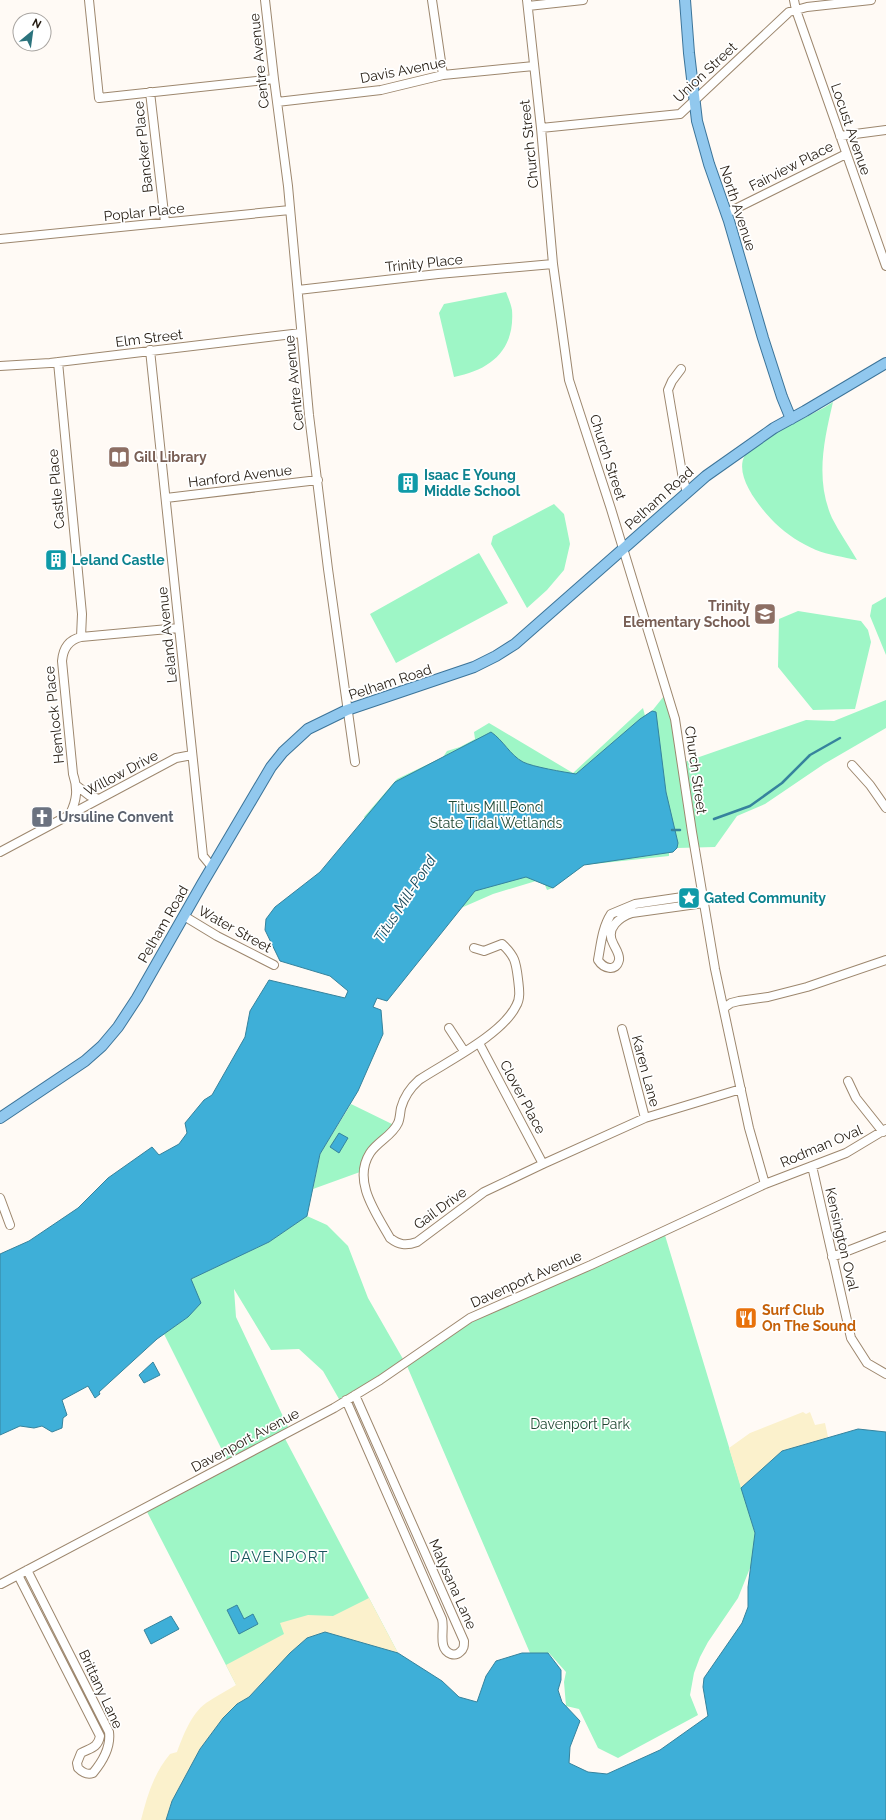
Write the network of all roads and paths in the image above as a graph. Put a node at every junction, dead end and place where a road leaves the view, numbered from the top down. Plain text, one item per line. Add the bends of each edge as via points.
1 (90, 0) edge
2 (265, 0) edge
3 (432, 0) edge
4 (583, 0) edge
5 (685, 0) edge
6 (794, 0) edge
7 (871, 0) edge
8 (527, 3) edge
9 (796, 10) junction
10 (534, 66) junction
11 (443, 75) junction
12 (274, 79) junction
13 (150, 92) junction
14 (694, 101) junction
15 (277, 102) junction
16 (541, 128) junction
17 (886, 130) edge
18 (840, 136) junction
19 (846, 154) junction
20 (290, 210) junction
21 (727, 213) junction
22 (165, 222) junction
23 (0, 239) edge
24 (553, 264) junction
25 (886, 266) edge
26 (298, 290) junction
27 (301, 333) junction
28 (150, 350) junction
29 (58, 362) junction
30 (886, 363) edge
31 (0, 366) edge
32 (681, 369) dead end
33 (791, 419) junction
34 (318, 480) junction
35 (687, 492) junction
36 (166, 498) junction
37 (623, 550) junction
38 (179, 628) junction
39 (81, 637) junction
40 (347, 710) junction
41 (192, 755) junction
42 (355, 762) dead end
43 (852, 765) dead end
44 (77, 786) junction
45 (99, 799) junction
46 (886, 808) edge
47 (70, 814) junction
48 (0, 852) edge
49 (212, 867) junction
50 (703, 899) junction
51 (184, 916) junction
52 (474, 948) dead end
53 (886, 960) edge
54 (274, 966) dead end
55 (724, 1008) junction
56 (450, 1028) dead end
57 (622, 1029) dead end
58 (479, 1042) junction
59 (464, 1051) junction
60 (848, 1081) dead end
61 (740, 1088) junction
62 (0, 1118) edge
63 (645, 1118) junction
64 (885, 1131) edge
65 (543, 1164) junction
66 (812, 1166) junction
67 (765, 1184) junction
68 (0, 1198) edge
69 (10, 1225) dead end
70 (886, 1236) edge
71 (832, 1257) junction
72 (886, 1374) edge
73 (355, 1395) junction
74 (346, 1400) junction
75 (27, 1570) junction
76 (18, 1575) junction
77 (1, 1584) edge

1 - 13 street via 99,98
2 - 12 street, Centre Avenue
3 - 11 street
4 - 8 street
5 - 14 main road, North Avenue
6 - 9 street, Locust Avenue
7 - 9 street, Union Street
8 - 10 street, Church Street
9 - 14 street, Union Street via 789,12
9 - 18 street, Locust Avenue
10 - 11 street, Davis Avenue
10 - 16 street, Church Street
11 - 15 street, Davis Avenue via 381,90
12 - 13 street
12 - 15 street, Centre Avenue
13 - 22 street, Bancker Place
14 - 16 street, Union Street via 680,114
14 - 21 main road, North Avenue via 709,164
15 - 20 street, Centre Avenue
16 - 24 street, Church Street
17 - 18 street
18 - 19 street, Locust Avenue
19 - 21 street, Fairview Place
19 - 25 street, Locust Avenue
20 - 22 street, Poplar Place
20 - 26 street, Centre Avenue
21 - 33 main road, North Avenue via 763,338
22 - 23 street, Poplar Place
24 - 26 street, Trinity Place
24 - 37 street, Church Street via 569,380
26 - 27 street, Centre Avenue
27 - 28 street, Elm Street
27 - 34 street, Centre Avenue
28 - 29 street, Elm Street
28 - 36 street, Leland Avenue
29 - 31 street, Elm Street
29 - 39 street, Castle Place via 82,614
30 - 33 main road, Pelham Road
32 - 35 street via 668,390
33 - 35 main road, Pelham Road via 743,448
34 - 36 street, Hanford Avenue
34 - 40 street, Centre Avenue
35 - 37 main road, Pelham Road
36 - 38 street, Leland Avenue
37 - 40 main road, Pelham Road via 531,632 496,656 446,678
37 - 50 street, Church Street via 675,719
38 - 39 street
38 - 41 street, Leland Avenue
39 - 44 street, Hemlock Place via 68,643 63,651 62,661 73,774
40 - 42 street, Centre Avenue
40 - 49 main road, Pelham Road via 308,729 283,752 260,784
41 - 45 street, Willow Drive via 176,758
41 - 49 street, Leland Avenue via 202,856
43 - 46 street
44 - 45 street
44 - 47 street, Hemlock Place via 75,805
45 - 47 street, Willow Drive
47 - 48 street, Willow Drive
49 - 51 main road, Pelham Road
50 - 50 street via 635,904 611,914 602,931 598,960 601,965 611,968 619,960 612,941 612,931 622,916
50 - 55 street, Church Street
51 - 54 street, Water Street
51 - 62 main road, Pelham Road via 137,998 102,1046 85,1061
52 - 58 street, Gail Drive via 484,950 502,944 512,953 520,994 517,1006 508,1020
53 - 55 street via 807,987 731,1003
55 - 61 street
56 - 59 street
57 - 63 street, Karen Lane
58 - 59 street, Gail Drive
58 - 65 street, Clover Place
59 - 65 street, Gail Drive via 411,1088 393,1132 378,1143 365,1164 363,1183 390,1238 402,1244 417,1242 484,1192
60 - 64 street via 856,1098
61 - 63 street, Gail Drive
61 - 67 street
63 - 65 street, Gail Drive
64 - 66 street, Rodman Oval via 846,1153
66 - 67 street, Rodman Oval
66 - 71 street, Kensington Oval
67 - 73 street, Davenport Avenue via 470,1318
68 - 69 street
70 - 71 street
71 - 72 street, Kensington Oval via 851,1338 867,1363
73 - 74 street, Davenport Avenue
73 - 74 street, Malysana Lane via 464,1641 464,1647 459,1654 453,1655 444,1648 442,1618
74 - 75 street, Davenport Avenue
75 - 76 street, Davenport Avenue
75 - 76 street, Brittany Lane via 109,1732 107,1751 93,1773 82,1772 78,1768 78,1758 80,1753 94,1748 100,1736
76 - 77 street, Davenport Avenue

